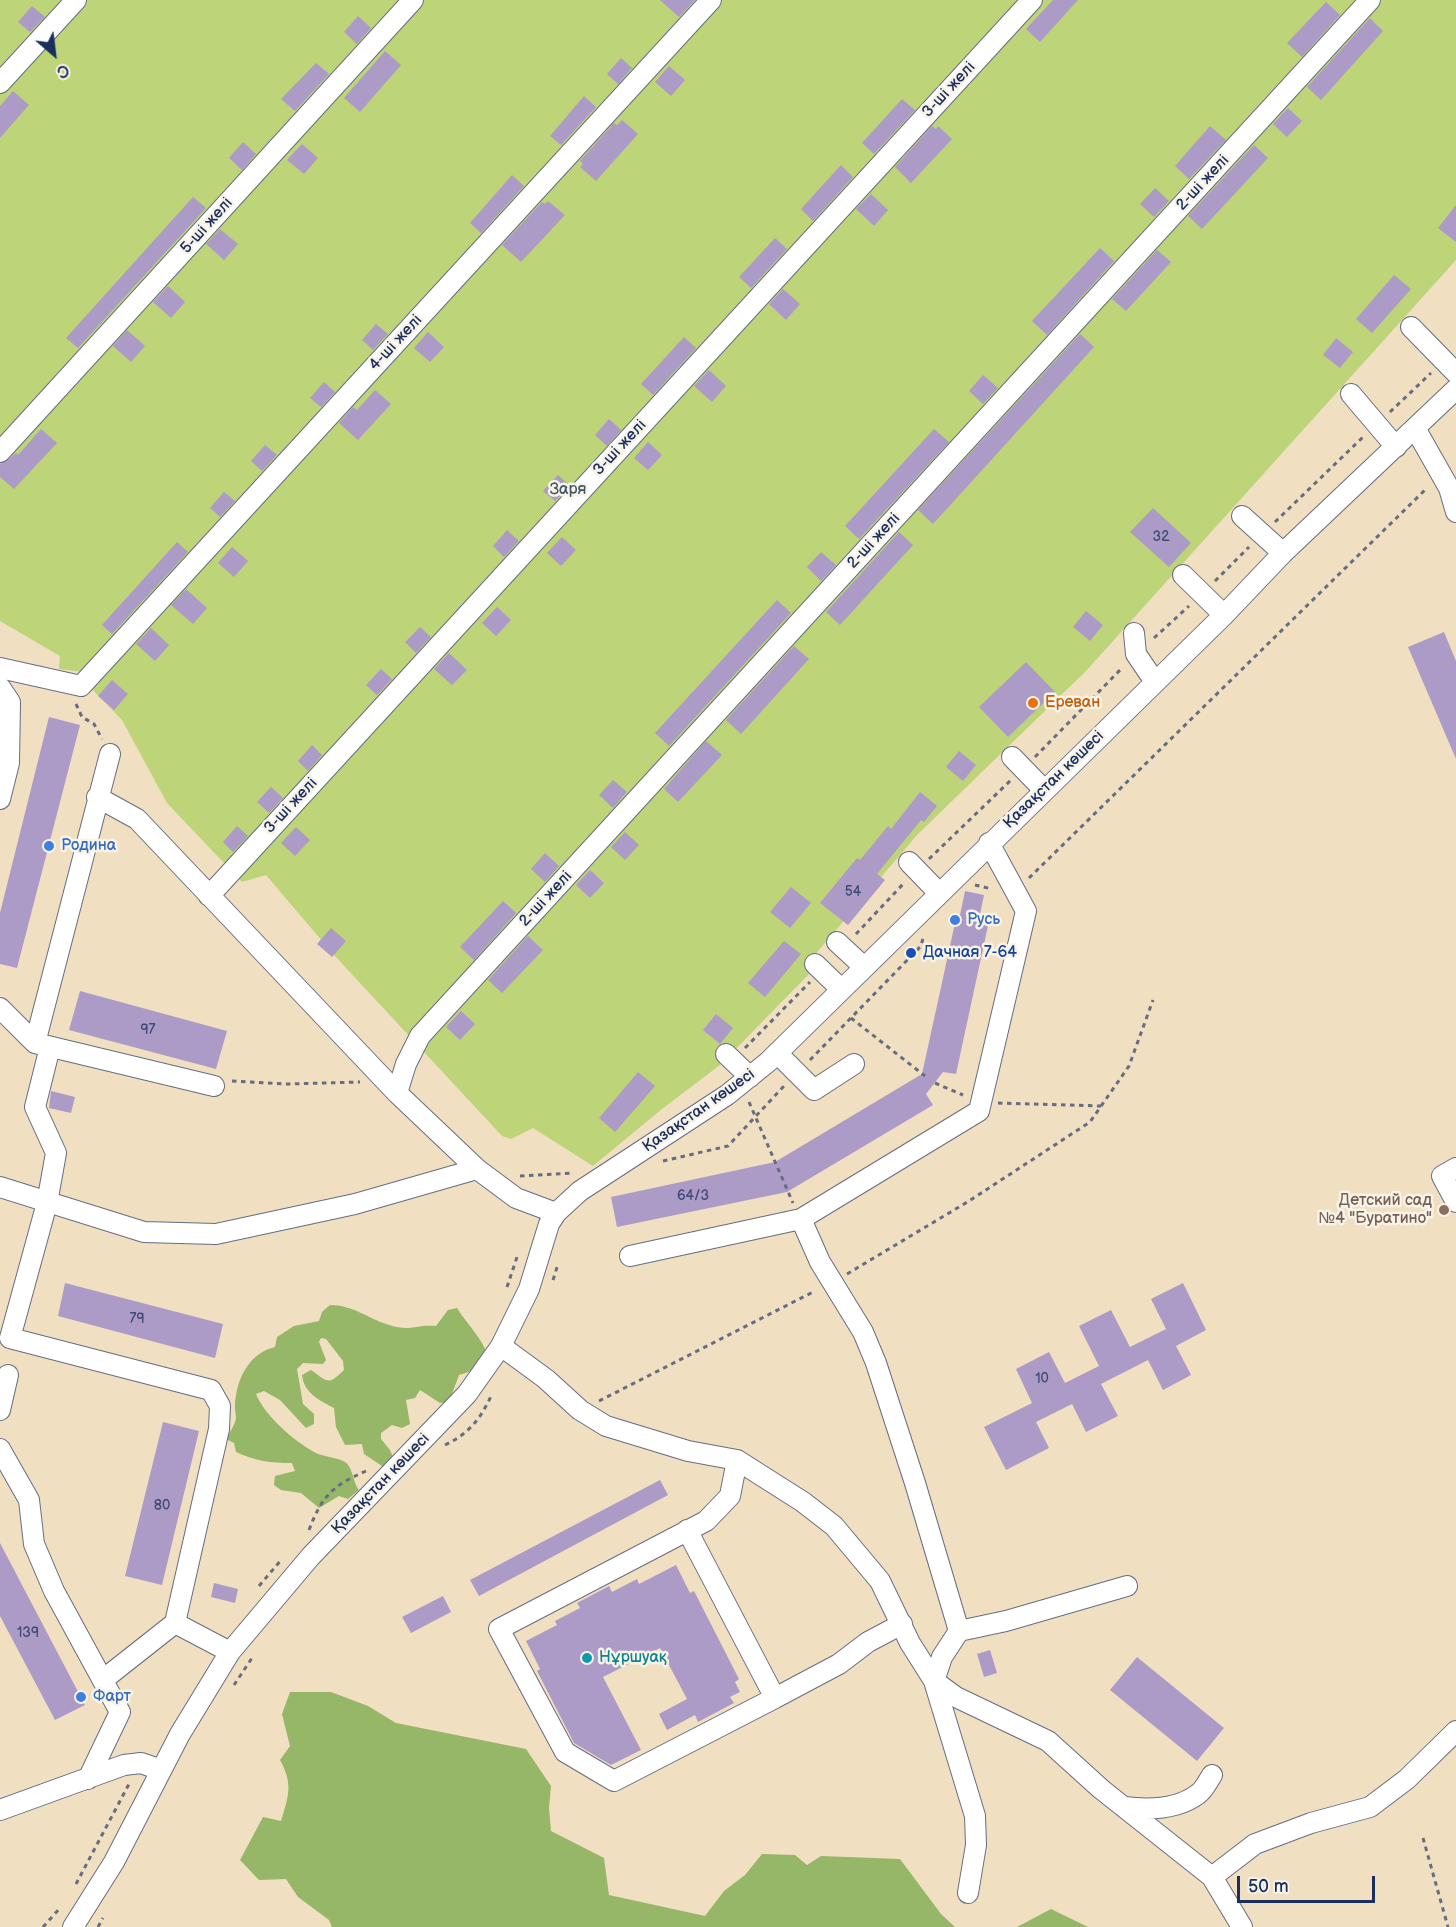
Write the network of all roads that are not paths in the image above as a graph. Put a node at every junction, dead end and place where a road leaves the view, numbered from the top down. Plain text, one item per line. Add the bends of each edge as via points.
1 (76, 0) edge
2 (413, 0) edge
3 (711, 0) edge
4 (1032, 0) edge
5 (1370, 0) edge
6 (0, 83) edge
7 (1411, 327) dead end
8 (1450, 366) edge
9 (1456, 390) edge
10 (1352, 394) dead end
11 (1415, 428) junction
12 (1396, 447) junction
13 (0, 452) edge
14 (1456, 512) edge
15 (1242, 516) dead end
16 (1283, 553) junction
17 (1183, 575) dead end
18 (1224, 615) junction
19 (1134, 633) dead end
20 (0, 669) edge
21 (1155, 682) junction
22 (0, 687) edge
23 (110, 754) road end
24 (1018, 763) road end
25 (1044, 790) junction
26 (97, 797) junction
27 (0, 799) edge
28 (989, 843) junction
29 (913, 866) road end
30 (939, 893) junction
31 (208, 896) junction
32 (840, 945) road end
33 (818, 967) road end
34 (864, 967) junction
35 (841, 989) junction
36 (0, 1008) edge
37 (43, 1045) junction
38 (777, 1053) junction
39 (729, 1058) road end
40 (854, 1064) dead end
41 (746, 1080) junction
42 (214, 1086) road end
43 (392, 1087) junction
44 (1456, 1168) edge
45 (477, 1169) junction
46 (0, 1187) edge
47 (1456, 1202) edge
48 (47, 1203) junction
49 (556, 1213) junction
50 (801, 1219) junction
51 (630, 1256) dead end
52 (501, 1346) junction
53 (8, 1374) dead end
54 (0, 1410) edge
55 (0, 1449) edge
56 (737, 1460) junction
57 (687, 1530) junction
58 (1127, 1586) dead end
59 (175, 1623) junction
60 (902, 1624) junction
61 (958, 1631) junction
62 (230, 1652) junction
63 (104, 1679) junction
64 (934, 1681) junction
65 (775, 1698) junction
66 (1456, 1731) edge
67 (161, 1770) junction
68 (1212, 1775) dead end
69 (88, 1779) junction
70 (1124, 1807) junction
71 (0, 1810) edge
72 (1212, 1877) junction
73 (968, 1893) dead end
74 (73, 1927) edge
75 (1242, 1927) edge

1 - 6 street
2 - 13 street, 5-ші желі
3 - 20 street, 4-ші желі via 81,686
4 - 31 street, 3-ші желі
5 - 43 street, 2-ші желі via 420,1036
7 - 8 street
9 - 11 street, Қазақстан көшесі
10 - 12 street
11 - 12 street, Қазақстан көшесі
11 - 14 street via 1449,488
12 - 16 street, Қазақстан көшесі
15 - 16 street
16 - 18 street, Қазақстан көшесі
17 - 18 street
18 - 21 street, Қазақстан көшесі
19 - 21 street via 1136,654
21 - 25 street, Қазақстан көшесі
22 - 27 street via 10,702 9,763
23 - 26 street
24 - 25 street
25 - 28 street, Қазақстан көшесі
26 - 31 street via 138,819
26 - 37 street
28 - 30 street, Қазақстан көшесі
28 - 50 street via 1026,912 979,1111
29 - 30 street
30 - 34 street, Қазақстан көшесі
31 - 43 street
32 - 34 street
33 - 35 street
34 - 35 street, Қазақстан көшесі
35 - 38 street, Қазақстан көшесі
36 - 37 street
37 - 42 street
37 - 48 street via 35,1107 56,1153
38 - 40 street via 814,1090
38 - 41 street, Қазақстан көшесі
39 - 41 street
41 - 49 street, Қазақстан көшесі via 580,1191
43 - 45 street
44 - 47 street via 1442,1176
45 - 48 street via 355,1204 216,1234 144,1232
45 - 49 street via 516,1198
46 - 48 street
48 - 59 street via 10,1338 211,1390 220,1406 219,1429
49 - 52 street, Қазақстан көшесі via 529,1289
50 - 51 street
50 - 61 street via 876,1363
52 - 56 street via 580,1410 606,1426 688,1451
52 - 62 street, Қазақстан көшесі via 467,1394 311,1556
53 - 54 street
55 - 63 street via 29,1500 34,1544 54,1591
56 - 57 street via 730,1496 706,1521
56 - 60 street via 834,1526 880,1581
57 - 65 street
57 - 65 street via 499,1629 565,1752 614,1781
58 - 61 street
59 - 62 street
59 - 63 street
60 - 64 street
60 - 65 street
61 - 64 street via 942,1657
62 - 67 street, Қазақстан көшесі
63 - 69 street via 120,1712
64 - 70 street via 956,1697 1048,1742
64 - 73 street via 975,1816 976,1845
66 - 72 street via 1407,1779 1370,1807 1255,1844
67 - 69 street via 141,1763
67 - 74 street, Қазақстан көшесі via 114,1862
68 - 70 street via 1199,1794 1176,1805 1149,1810
69 - 71 street
70 - 72 street
72 - 75 street

